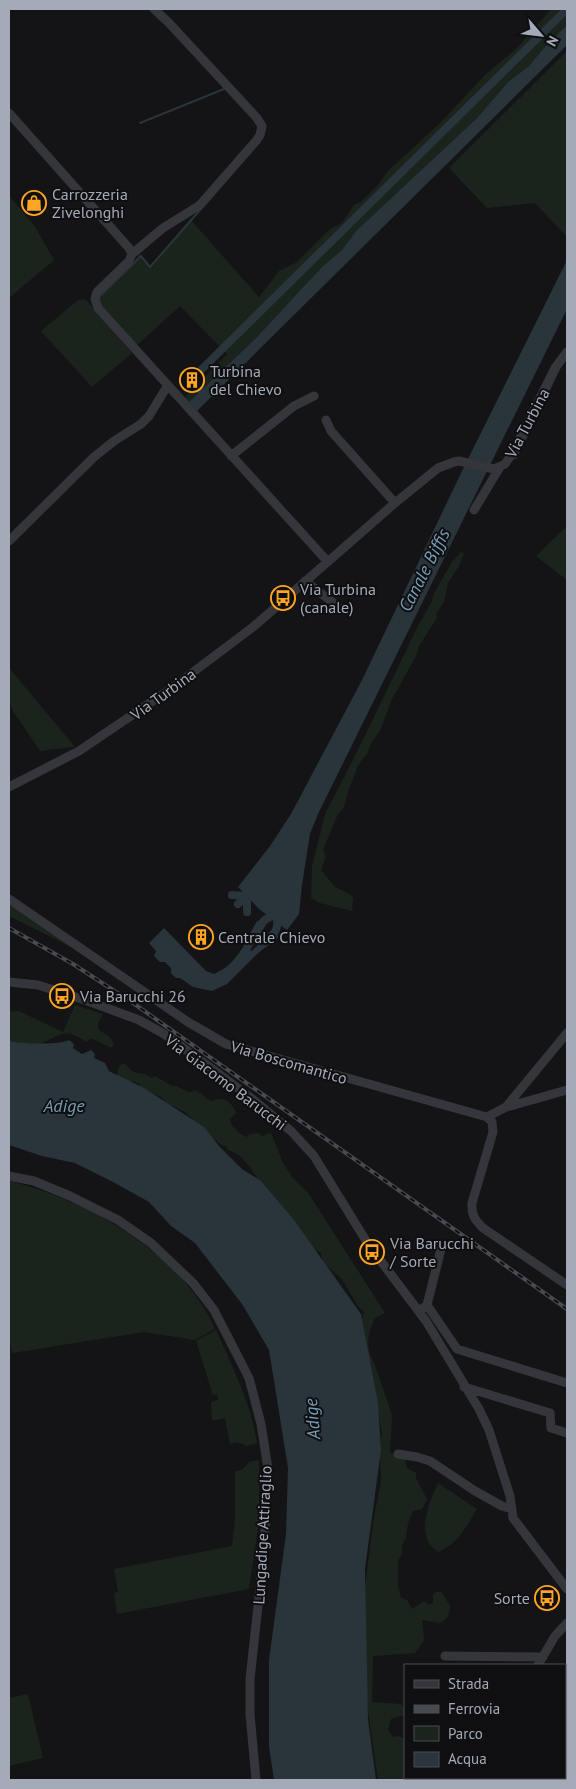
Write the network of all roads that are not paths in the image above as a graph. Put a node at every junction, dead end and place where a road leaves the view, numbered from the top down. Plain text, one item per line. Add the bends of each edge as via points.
1 (154, 9) edge
2 (9, 113) edge
3 (132, 254) junction
4 (567, 352) edge
5 (168, 385) junction
6 (314, 396) dead end
7 (326, 420) dead end
8 (231, 456) junction
9 (497, 468) junction
10 (395, 503) junction
11 (474, 510) dead end
12 (9, 541) edge
13 (328, 562) junction
14 (305, 582) junction
15 (340, 608) dead end
16 (9, 787) edge
17 (9, 899) edge
18 (9, 982) edge
19 (567, 1033) edge
20 (567, 1090) edge
21 (506, 1107) junction
22 (487, 1118) junction
23 (9, 1176) edge
24 (442, 1245) dead end
25 (567, 1285) edge
26 (423, 1308) junction
27 (567, 1383) edge
28 (464, 1387) junction
29 (567, 1433) edge
30 (398, 1454) dead end
31 (512, 1510) junction
32 (567, 1589) edge
33 (567, 1623) edge
34 (445, 1656) dead end
35 (540, 1661) edge
36 (256, 1780) edge

1 - 3 street via 262,126 260,136 200,205 163,228
2 - 3 street
3 - 5 street via 129,261 97,292 95,299 98,308
4 - 9 street, Via Turbina via 555,368 512,454 505,464
5 - 8 street
5 - 12 street via 142,424 94,457
6 - 8 street via 294,406
7 - 10 street via 331,431
8 - 13 street
9 - 10 street, Via Turbina via 454,462 438,468
9 - 11 street, Via Turbina
10 - 13 street, Via Turbina
13 - 14 street, Via Turbina
14 - 15 street
14 - 16 street, Via Turbina via 253,627 172,688 79,751
17 - 22 street, Via Boscomantico via 181,1017 226,1044
18 - 26 street, Via Giacomo Barucchi via 38,985 139,1020 164,1034 250,1097 291,1131 314,1156 368,1244
19 - 21 street
20 - 21 street
21 - 22 street
22 - 25 street via 492,1122 493,1132 472,1204 475,1220
23 - 36 street, Lungadige Attiraglio via 34,1181 70,1196 118,1220 150,1243 193,1283 214,1310 249,1378 268,1469 264,1551 250,1679
24 - 26 street
26 - 27 street, Via Giacomo Barucchi via 458,1349
26 - 28 street, Via Giacomo Barucchi
28 - 29 street via 550,1413 551,1428
28 - 31 street, Via Giacomo Barucchi via 489,1430
30 - 31 street via 430,1461 475,1491
31 - 32 street, Via Giacomo Barucchi via 513,1518
33 - 35 street
34 - 35 street

